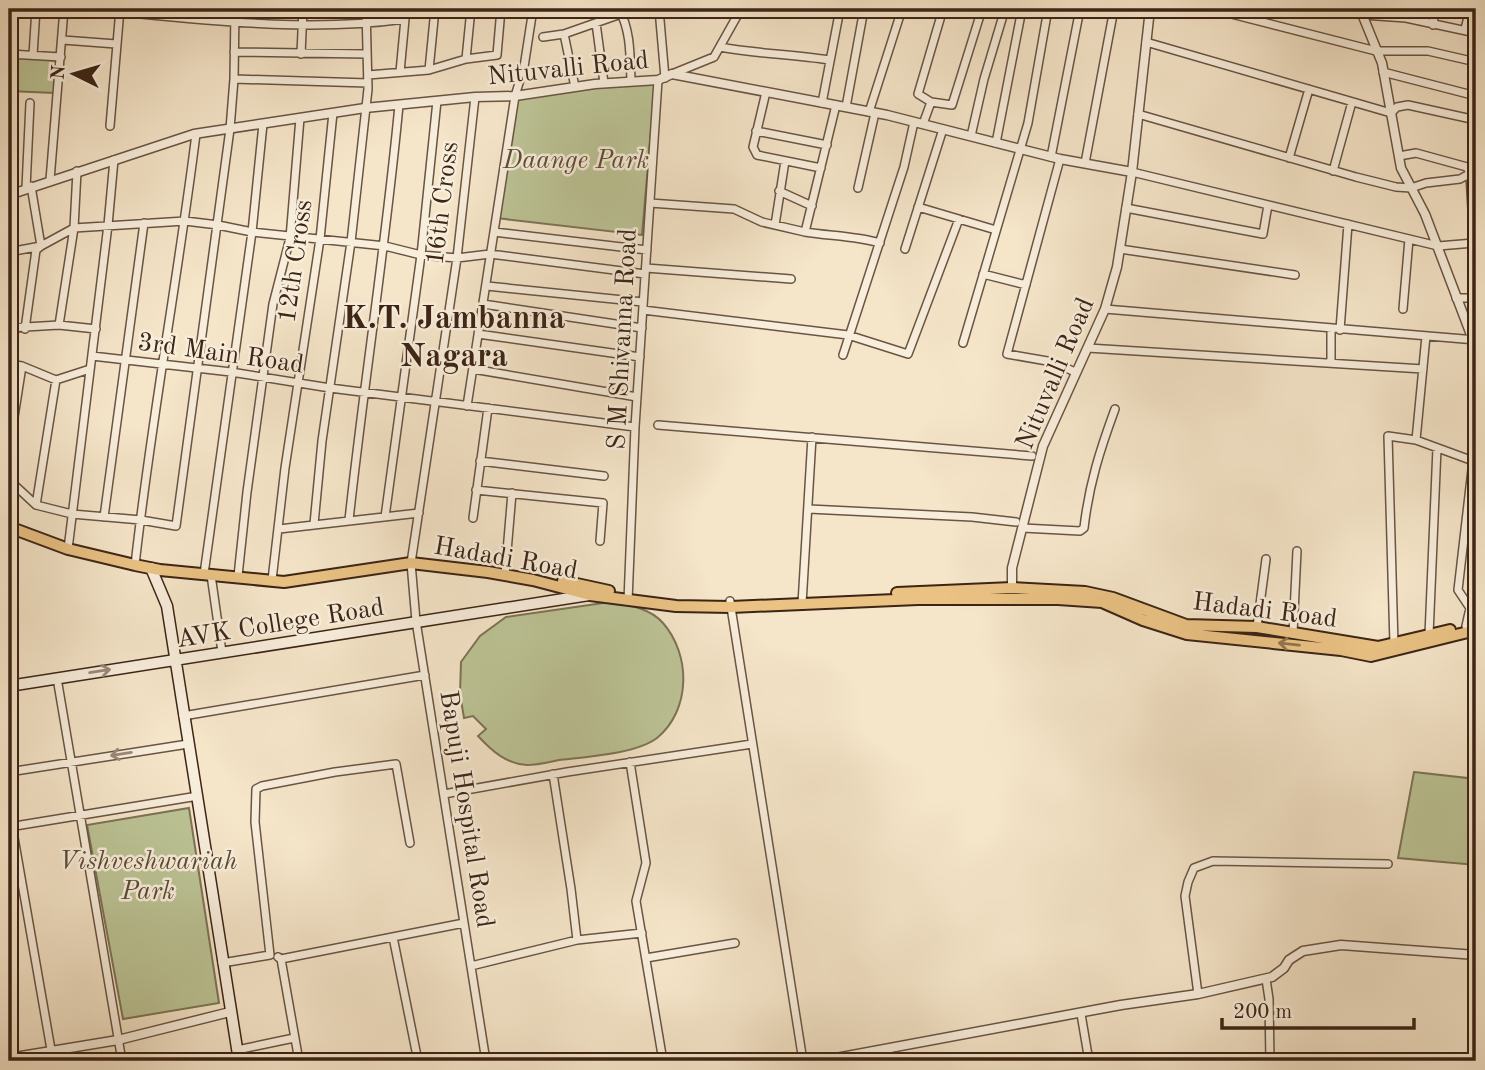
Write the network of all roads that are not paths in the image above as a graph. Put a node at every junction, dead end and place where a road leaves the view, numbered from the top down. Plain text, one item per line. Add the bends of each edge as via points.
1 (36, 9) edge
2 (64, 9) edge
3 (235, 9) edge
4 (303, 9) edge
5 (366, 9) edge
6 (435, 9) edge
7 (471, 9) edge
8 (501, 9) edge
9 (535, 9) edge
10 (659, 9) edge
11 (741, 9) edge
12 (839, 9) edge
13 (864, 9) edge
14 (902, 9) edge
15 (943, 9) edge
16 (982, 9) edge
17 (1005, 9) edge
18 (1023, 9) edge
19 (1048, 9) edge
20 (1080, 9) edge
21 (1113, 9) edge
22 (1212, 9) edge
23 (1408, 9) edge
24 (1435, 9) edge
25 (1470, 9) edge
26 (120, 10) edge
27 (620, 11) edge
28 (1150, 12) edge
29 (1362, 12) edge
30 (1406, 18) junction
31 (235, 23) junction
32 (596, 23) junction
33 (302, 24) junction
34 (366, 24) junction
35 (1433, 25) junction
36 (1465, 29) junction
37 (1476, 33) edge
38 (564, 34) junction
39 (543, 37) dead end
40 (63, 40) junction
41 (1146, 42) junction
42 (117, 44) junction
43 (720, 47) junction
44 (1376, 51) junction
45 (234, 52) junction
46 (9, 54) edge
47 (302, 54) junction
48 (367, 54) junction
49 (33, 55) junction
50 (61, 57) junction
51 (466, 59) junction
52 (829, 60) junction
53 (1476, 62) edge
54 (429, 70) junction
55 (400, 72) junction
56 (1383, 72) junction
57 (665, 77) junction
58 (234, 79) junction
59 (368, 79) junction
60 (631, 81) junction
61 (604, 83) junction
62 (575, 87) junction
63 (1309, 89) junction
64 (766, 92) junction
65 (515, 96) junction
66 (1476, 96) edge
67 (475, 97) junction
68 (437, 101) junction
69 (931, 102) junction
70 (1352, 102) junction
71 (30, 103) dead end
72 (822, 103) junction
73 (399, 105) junction
74 (841, 106) junction
75 (365, 108) junction
76 (872, 112) junction
77 (332, 113) junction
78 (1391, 113) junction
79 (1138, 114) junction
80 (300, 118) junction
81 (1476, 120) edge
82 (918, 123) junction
83 (263, 124) junction
84 (110, 126) dead end
85 (230, 129) junction
86 (943, 129) junction
87 (756, 131) junction
88 (196, 134) junction
89 (971, 136) junction
90 (996, 142) junction
91 (827, 145) junction
92 (1020, 149) junction
93 (1399, 156) junction
94 (1055, 158) junction
95 (1289, 158) junction
96 (114, 160) junction
97 (785, 161) junction
98 (1085, 163) junction
99 (821, 168) junction
100 (77, 171) junction
101 (1333, 171) junction
102 (1132, 172) junction
103 (1473, 172) edge
104 (50, 180) junction
105 (29, 187) junction
106 (858, 188) dead end
107 (1411, 188) junction
108 (779, 191) junction
109 (9, 195) edge
110 (650, 203) junction
111 (1268, 205) junction
112 (812, 206) junction
113 (918, 208) junction
114 (1126, 208) junction
115 (960, 219) junction
116 (185, 221) junction
117 (144, 223) junction
118 (108, 225) junction
119 (218, 225) junction
120 (775, 225) junction
121 (1348, 225) junction
122 (74, 228) junction
123 (996, 230) junction
124 (252, 232) junction
125 (494, 232) junction
126 (806, 232) junction
127 (290, 237) junction
128 (320, 239) junction
129 (1409, 239) junction
130 (352, 242) junction
131 (880, 243) junction
132 (41, 246) junction
133 (385, 246) junction
134 (1438, 246) junction
135 (905, 249) dead end
136 (1120, 249) junction
137 (647, 250) junction
138 (9, 253) edge
139 (490, 254) junction
140 (421, 255) junction
141 (457, 258) junction
142 (645, 271) junction
143 (983, 274) junction
144 (1295, 275) dead end
145 (791, 279) dead end
146 (1026, 285) junction
147 (487, 286) junction
148 (1456, 298) junction
149 (1476, 298) edge
150 (483, 304) junction
151 (643, 306) junction
152 (1105, 309) junction
153 (1403, 309) dead end
154 (59, 325) junction
155 (9, 328) edge
156 (642, 328) junction
157 (26, 329) junction
158 (96, 329) junction
159 (1336, 329) junction
160 (478, 334) junction
161 (848, 335) junction
162 (1426, 336) junction
163 (963, 343) dead end
164 (1475, 343) edge
165 (1088, 348) junction
166 (842, 355) dead end
167 (92, 356) junction
168 (640, 357) junction
169 (126, 360) junction
170 (1331, 362) junction
171 (9, 364) edge
172 (163, 364) junction
173 (22, 366) junction
174 (90, 369) junction
175 (198, 369) junction
176 (473, 369) junction
177 (1423, 369) junction
178 (231, 372) junction
179 (1075, 372) junction
180 (263, 377) junction
181 (56, 380) junction
182 (299, 383) junction
183 (330, 388) junction
184 (365, 392) junction
185 (637, 397) junction
186 (402, 398) junction
187 (436, 402) junction
188 (467, 406) junction
189 (488, 408) junction
190 (1115, 409) dead end
191 (659, 425) dead end
192 (635, 427) junction
193 (812, 437) junction
194 (1416, 440) junction
195 (1437, 448) junction
196 (9, 449) edge
197 (1032, 456) dead end
198 (480, 461) junction
199 (1475, 462) edge
200 (604, 476) dead end
201 (9, 481) edge
202 (476, 489) junction
203 (512, 493) junction
204 (36, 505) junction
205 (809, 509) junction
206 (419, 513) junction
207 (72, 514) junction
208 (104, 517) junction
209 (385, 517) junction
210 (472, 518) dead end
211 (141, 520) junction
212 (349, 520) junction
213 (314, 524) junction
214 (1019, 525) junction
215 (9, 527) edge
216 (279, 528) junction
217 (600, 541) dead end
218 (68, 549) junction
219 (1297, 551) dead end
220 (1266, 559) dead end
221 (411, 563) junction
222 (135, 565) junction
223 (151, 568) junction
224 (505, 572) junction
225 (207, 574) junction
226 (238, 576) junction
227 (272, 580) junction
228 (566, 585) junction
229 (1012, 588) junction
230 (964, 594) junction
231 (590, 595) junction
232 (629, 598) junction
233 (558, 600) junction
234 (802, 601) junction
235 (730, 604) junction
236 (1476, 604) edge
237 (416, 621) junction
238 (1473, 626) edge
239 (1256, 628) junction
240 (1293, 633) junction
241 (1429, 635) junction
242 (1394, 643) junction
243 (222, 652) junction
244 (174, 660) junction
245 (425, 675) junction
246 (57, 678) junction
247 (9, 686) edge
248 (183, 716) junction
249 (188, 744) junction
250 (752, 744) junction
251 (71, 762) junction
252 (630, 762) junction
253 (9, 772) edge
254 (553, 774) junction
255 (444, 794) junction
256 (198, 796) junction
257 (80, 814) junction
258 (10, 827) edge
259 (410, 843) dead end
260 (1388, 863) dead end
261 (464, 923) junction
262 (642, 933) junction
263 (393, 937) junction
264 (577, 940) junction
265 (735, 943) dead end
266 (270, 955) junction
267 (1476, 956) edge
268 (281, 958) junction
269 (646, 958) junction
270 (222, 963) junction
271 (471, 966) junction
272 (1266, 979) junction
273 (1198, 994) junction
274 (230, 1012) junction
275 (1081, 1014) junction
276 (294, 1038) junction
277 (118, 1040) junction
278 (888, 1049) junction
279 (238, 1056) edge
280 (52, 1057) edge
281 (9, 1058) edge
282 (832, 1060) edge
283 (122, 1061) edge
284 (299, 1061) edge
285 (418, 1061) edge
286 (486, 1061) edge
287 (663, 1061) edge
288 (803, 1061) edge
289 (820, 1061) edge
290 (891, 1061) edge
291 (1090, 1061) edge
292 (1270, 1061) edge

1 - 49 street
2 - 40 street
3 - 31 street
4 - 33 street
5 - 34 street
6 - 54 street
7 - 51 street
8 - 51 street via 497,55
9 - 65 street
10 - 57 street, S M Shivanna Road
11 - 43 street
12 - 52 street
13 - 74 street
14 - 76 street
15 - 69 street via 918,93
16 - 69 street via 952,106
17 - 89 street
18 - 90 street
19 - 92 street
20 - 94 street
21 - 28 street
21 - 98 street
22 - 44 street
23 - 30 street
24 - 35 street
25 - 36 street
26 - 31 street
26 - 42 street
27 - 32 street
27 - 60 street via 626,21
28 - 41 street, Nituvalli Road
29 - 30 street
29 - 44 street
30 - 35 street
31 - 33 street
31 - 45 street
32 - 38 street
32 - 61 street
33 - 34 street
33 - 47 street
34 - 48 street
34 - 55 street via 405,19
35 - 36 street
36 - 37 street
38 - 39 street
38 - 62 street
40 - 42 street
40 - 50 street
41 - 63 street
41 - 79 street, Nituvalli Road
42 - 84 street
43 - 52 street
43 - 57 street via 714,57
44 - 53 street via 1428,51
44 - 56 street
45 - 47 street
45 - 58 street
46 - 49 street
47 - 48 street
48 - 59 street
49 - 50 street
50 - 104 street
51 - 54 street
52 - 72 street
54 - 55 street
55 - 59 street
56 - 66 street
56 - 78 street
57 - 60 street, Nituvalli Road
57 - 64 street, Nituvalli Road
57 - 110 street, S M Shivanna Road
58 - 59 street
58 - 85 street
59 - 75 street
60 - 61 street, Nituvalli Road
61 - 62 street, Nituvalli Road
62 - 65 street, Nituvalli Road
63 - 70 street
63 - 95 street
64 - 72 street, Nituvalli Road
64 - 87 street
65 - 67 street, Nituvalli Road
65 - 125 street
67 - 68 street, Nituvalli Road
67 - 141 street, 16th Cross
68 - 73 street, Nituvalli Road
68 - 140 street
69 - 82 street
70 - 78 street
70 - 101 street
71 - 105 street
72 - 74 street, Nituvalli Road
73 - 75 street, Nituvalli Road
73 - 133 street
74 - 76 street, Nituvalli Road
74 - 91 street
75 - 77 street, Nituvalli Road
75 - 130 street
76 - 82 street, Nituvalli Road
76 - 106 street
77 - 80 street, Nituvalli Road
77 - 128 street, 12th Cross
78 - 81 street via 1408,105
78 - 93 street
79 - 95 street
79 - 102 street, Nituvalli Road
80 - 83 street, Nituvalli Road
80 - 127 street
82 - 86 street, Nituvalli Road
82 - 131 street
83 - 85 street, Nituvalli Road
83 - 124 street
85 - 88 street, Nituvalli Road
85 - 119 street
86 - 89 street, Nituvalli Road
86 - 113 street
87 - 91 street
87 - 97 street via 753,147 757,155
88 - 96 street, Nituvalli Road
88 - 116 street
89 - 90 street, Nituvalli Road
90 - 92 street, Nituvalli Road
91 - 99 street
92 - 94 street, Nituvalli Road
92 - 123 street
93 - 103 street via 1416,153 1455,162
93 - 107 street
94 - 98 street, Nituvalli Road
94 - 146 street
95 - 101 street
96 - 100 street, Nituvalli Road
96 - 118 street
97 - 99 street
97 - 108 street
98 - 102 street, Nituvalli Road
99 - 112 street
100 - 104 street, Nituvalli Road
100 - 122 street
101 - 107 street
102 - 111 street
102 - 114 street, Nituvalli Road
103 - 107 street
103 - 134 street via 1474,243
104 - 105 street, Nituvalli Road
105 - 109 street, Nituvalli Road
105 - 132 street
107 - 134 street
108 - 112 street
108 - 120 street
110 - 120 street via 734,209
110 - 137 street, S M Shivanna Road
111 - 114 street via 1263,234
111 - 121 street
112 - 126 street
113 - 115 street
113 - 135 street
114 - 136 street, Nituvalli Road
115 - 123 street
115 - 161 street via 908,354
116 - 117 street
116 - 119 street
116 - 172 street
117 - 118 street
117 - 169 street
118 - 122 street
118 - 158 street
119 - 124 street
119 - 175 street
120 - 126 street
121 - 129 street
121 - 159 street
122 - 132 street
122 - 154 street
123 - 143 street
124 - 127 street
124 - 178 street
125 - 137 street
125 - 139 street
126 - 131 street
127 - 128 street
127 - 180 street via 273,304
128 - 130 street
128 - 182 street, 12th Cross
129 - 134 street
129 - 153 street
130 - 133 street
130 - 183 street
131 - 161 street
132 - 138 street
132 - 157 street via 36,250
133 - 140 street
133 - 184 street
134 - 148 street
136 - 144 street
136 - 152 street, Nituvalli Road
137 - 142 street, S M Shivanna Road
139 - 141 street
139 - 142 street
139 - 147 street
140 - 141 street
140 - 186 street
141 - 187 street, 16th Cross
142 - 145 street
142 - 151 street, S M Shivanna Road
143 - 146 street
143 - 163 street
146 - 179 street via 1007,354 1053,362
147 - 150 street
147 - 151 street
148 - 149 street
148 - 164 street
150 - 156 street
150 - 160 street
151 - 156 street, S M Shivanna Road
151 - 161 street
152 - 159 street
152 - 165 street, Nituvalli Road
154 - 157 street
154 - 158 street
155 - 157 street
156 - 168 street, S M Shivanna Road
158 - 167 street
159 - 162 street
159 - 170 street
160 - 168 street
160 - 176 street
161 - 166 street
162 - 164 street
162 - 177 street
165 - 170 street
165 - 179 street, Nituvalli Road
167 - 169 street, 3rd Main Road
167 - 174 street
168 - 185 street, S M Shivanna Road
169 - 172 street, 3rd Main Road
169 - 208 street
170 - 177 street
171 - 173 street
172 - 175 street, 3rd Main Road
172 - 211 street
173 - 181 street
173 - 196 street
174 - 181 street
174 - 207 street
175 - 178 street, 3rd Main Road
175 - 211 street via 176,526
176 - 185 street
176 - 188 street
177 - 194 street
178 - 180 street, 3rd Main Road
178 - 225 street
179 - 214 street, Nituvalli Road via 1043,446
180 - 182 street, 3rd Main Road
180 - 226 street
181 - 204 street
182 - 183 street, 3rd Main Road
182 - 216 street, 12th Cross
183 - 184 street, 3rd Main Road
183 - 213 street
184 - 186 street, 3rd Main Road
184 - 212 street
185 - 192 street, S M Shivanna Road
186 - 187 street, 3rd Main Road
186 - 209 street
187 - 188 street, 3rd Main Road
187 - 206 street, 16th Cross
188 - 189 street, 3rd Main Road
189 - 192 street, 3rd Main Road
189 - 198 street
190 - 214 street via 1100,448 1084,528
191 - 193 street
192 - 232 street, S M Shivanna Road
193 - 197 street
193 - 205 street
194 - 195 street
194 - 242 street via 1388,436
195 - 199 street
195 - 241 street
198 - 200 street
198 - 202 street
199 - 238 street via 1458,590 1470,608
201 - 204 street
202 - 203 street
202 - 210 street
203 - 217 street via 603,503
203 - 224 street
204 - 207 street
205 - 214 street via 972,517
205 - 234 street
206 - 209 street
206 - 221 street, 16th Cross
207 - 208 street
207 - 218 street
208 - 211 street
209 - 212 street
211 - 222 street
212 - 213 street
213 - 216 street
214 - 229 street, Nituvalli Road
215 - 218 main road, Hadadi Road
216 - 227 street, 12th Cross
218 - 222 main road, Hadadi Road
219 - 240 street
220 - 239 street
221 - 224 main road, Hadadi Road
221 - 227 main road, Hadadi Road
221 - 237 street, Bapuji Hospital Road
222 - 223 main road, Hadadi Road
223 - 225 main road, Hadadi Road
223 - 244 main road via 167,606
224 - 228 main road, Hadadi Road
225 - 226 main road, Hadadi Road
225 - 243 street
226 - 227 main road, Hadadi Road
228 - 231 main road, Hadadi Road
228 - 232 main road
228 - 233 main road
229 - 230 main road, Hadadi Road
229 - 239 main road, Hadadi Road via 1085,592 1186,625
230 - 234 main road, Hadadi Road
238 -> 230 main road via 1371,656 1187,635 1102,602
231 - 232 main road, Hadadi Road
231 - 233 main road, AVK College Road
232 - 235 main road, Hadadi Road via 676,607
233 - 237 main road, AVK College Road
234 - 235 main road, Hadadi Road
235 - 250 street
236 - 238 street
237 - 243 main road, AVK College Road
237 - 245 street, Bapuji Hospital Road
238 - 241 main road, Hadadi Road
239 - 240 main road, Hadadi Road
240 - 242 main road, Hadadi Road via 1378,647
241 - 242 main road, Hadadi Road
243 - 244 main road, AVK College Road
246 -> 244 main road, AVK College Road
244 - 248 main road
245 - 248 street
245 - 255 street, Bapuji Hospital Road
246 - 247 main road, AVK College Road
246 - 251 street
248 - 249 main road
249 -> 251 street
249 - 256 main road
250 - 252 street
250 - 288 street
251 - 253 street
251 - 257 street
252 - 254 street
252 - 262 street via 646,863 636,901
254 - 255 street
254 - 264 street
255 - 261 street, Bapuji Hospital Road
256 - 257 street
256 - 270 main road
257 - 258 street
257 - 277 street
258 - 280 street
259 - 266 street via 396,764 256,789 255,822
260 - 273 street via 1213,861 1194,868 1185,897
261 - 263 street
261 - 271 street, Bapuji Hospital Road
262 - 264 street
262 - 269 street
263 - 268 street
263 - 285 street
264 - 271 street
265 - 269 street
266 - 268 street
266 - 270 street
267 - 272 street via 1341,945 1303,951
268 - 276 street
269 - 287 street
270 - 274 main road
271 - 286 street, Bapuji Hospital Road
272 - 273 street
272 - 292 street
273 - 275 street
274 - 277 street
274 - 279 main road
275 - 278 street
275 - 291 street
276 - 279 street
276 - 284 street
277 - 280 street
277 - 283 street
278 - 282 street
278 - 290 street
280 - 281 street
282 - 289 street

